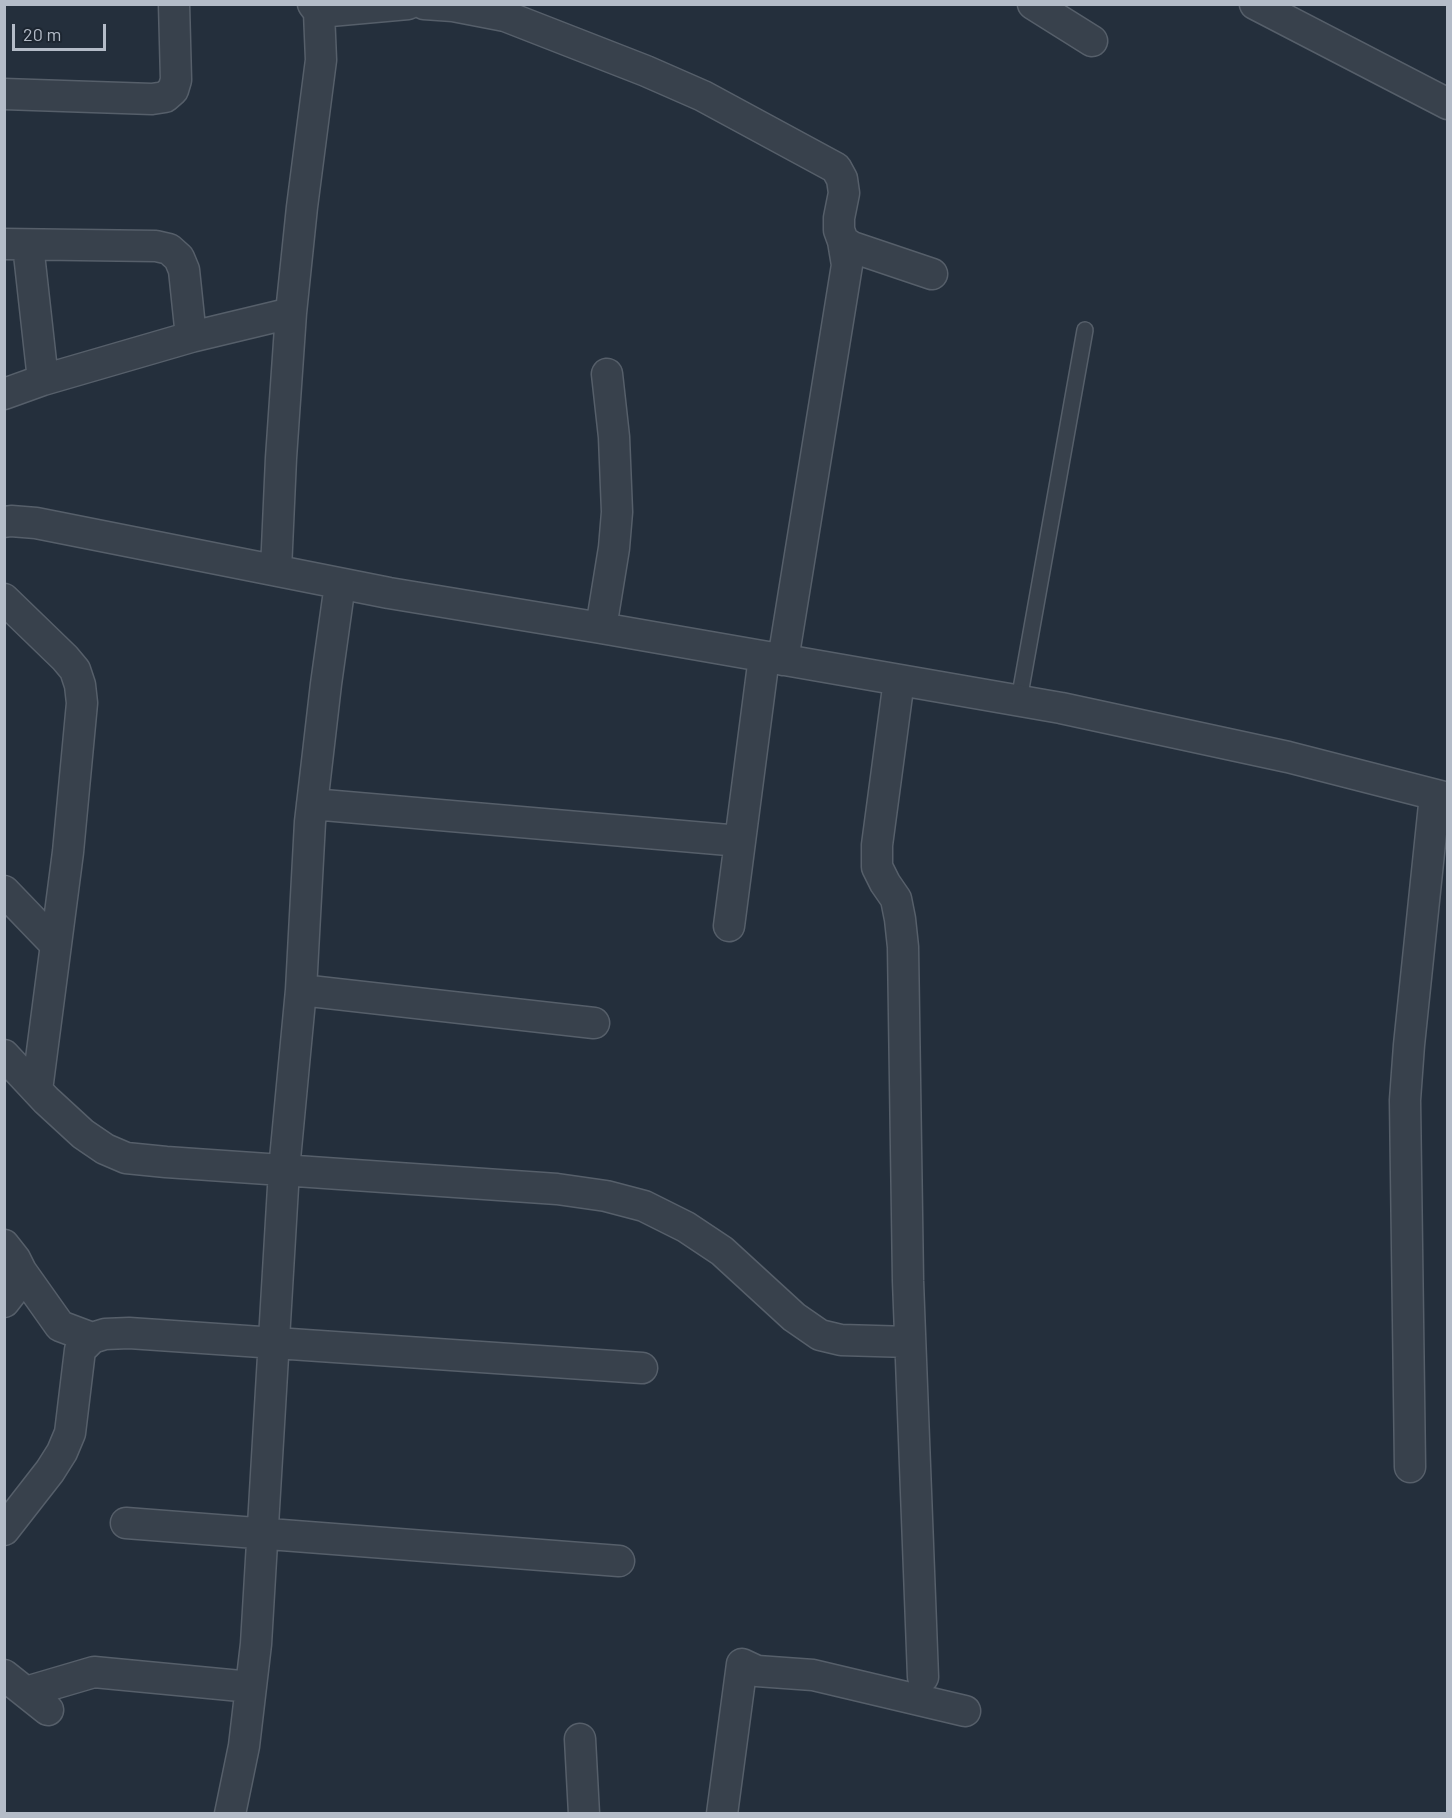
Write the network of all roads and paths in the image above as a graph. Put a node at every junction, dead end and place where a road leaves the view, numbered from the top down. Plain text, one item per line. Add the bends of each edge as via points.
1 (174, 4) edge
2 (408, 4) edge
3 (424, 4) edge
4 (1033, 4) edge
5 (1255, 4) edge
6 (316, 7) edge
7 (1092, 41) dead end
8 (4, 94) edge
9 (1448, 104) edge
10 (843, 241) junction
11 (16, 244) edge
12 (932, 274) dead end
13 (291, 313) junction
14 (1085, 330) dead end
15 (191, 337) junction
16 (607, 374) dead end
17 (43, 380) junction
18 (4, 394) edge
19 (4, 522) edge
20 (276, 570) junction
21 (340, 584) junction
22 (4, 599) edge
23 (601, 628) junction
24 (774, 658) junction
25 (898, 680) junction
26 (1019, 700) junction
27 (1441, 796) edge
28 (312, 804) junction
29 (740, 841) junction
30 (4, 891) edge
31 (729, 926) dead end
32 (56, 945) junction
33 (301, 990) junction
34 (594, 1023) dead end
35 (4, 1056) edge
36 (37, 1090) junction
37 (284, 1170) junction
38 (4, 1245) edge
39 (21, 1271) junction
40 (4, 1302) edge
41 (92, 1338) junction
42 (910, 1342) junction
43 (275, 1343) junction
44 (642, 1368) dead end
45 (1410, 1467) dead end
46 (126, 1523) dead end
47 (4, 1530) edge
48 (264, 1534) junction
49 (619, 1561) dead end
50 (923, 1677) dead end
51 (251, 1688) junction
52 (26, 1692) edge
53 (965, 1711) dead end
54 (580, 1739) dead end
55 (230, 1814) edge
56 (584, 1814) edge
57 (722, 1814) edge

1 - 8 street via 176,80 165,97
2 - 6 street
3 - 10 street via 504,16 646,71 703,96 822,159 836,168 842,179 844,193 838,230
4 - 7 street
5 - 9 street
6 - 13 street via 321,60
10 - 12 street
10 - 24 street via 847,265
11 - 15 street via 169,249 184,270
11 - 17 street
13 - 15 street
13 - 20 street
14 - 26 lane
15 - 17 street
16 - 23 street via 617,512
17 - 18 street
19 - 20 street via 36,523
20 - 21 street
21 - 23 street
21 - 28 street
22 - 32 street via 65,658 80,685 81,721
23 - 24 street
24 - 25 street
24 - 29 street
25 - 26 street
25 - 42 street via 877,867 896,899 903,947
26 - 27 street via 1288,757
27 - 45 street via 1405,1100
28 - 29 street
28 - 33 street
29 - 31 street
30 - 32 street
32 - 36 street
33 - 34 street
33 - 37 street
35 - 36 street
36 - 37 street via 83,1134 126,1158
37 - 42 street via 557,1189 634,1203 686,1227 722,1251 794,1317 820,1335 841,1340
37 - 43 street
38 - 39 street
39 - 40 street via 18,1284
39 - 41 street via 60,1326
41 - 43 street via 129,1333
41 - 47 street via 80,1350 70,1433 62,1452
42 - 50 street
43 - 44 street
43 - 48 street
46 - 48 street
48 - 49 street
48 - 51 street
51 - 52 street via 94,1672
51 - 55 street
53 - 57 street via 813,1675 757,1671 742,1664
54 - 56 street

